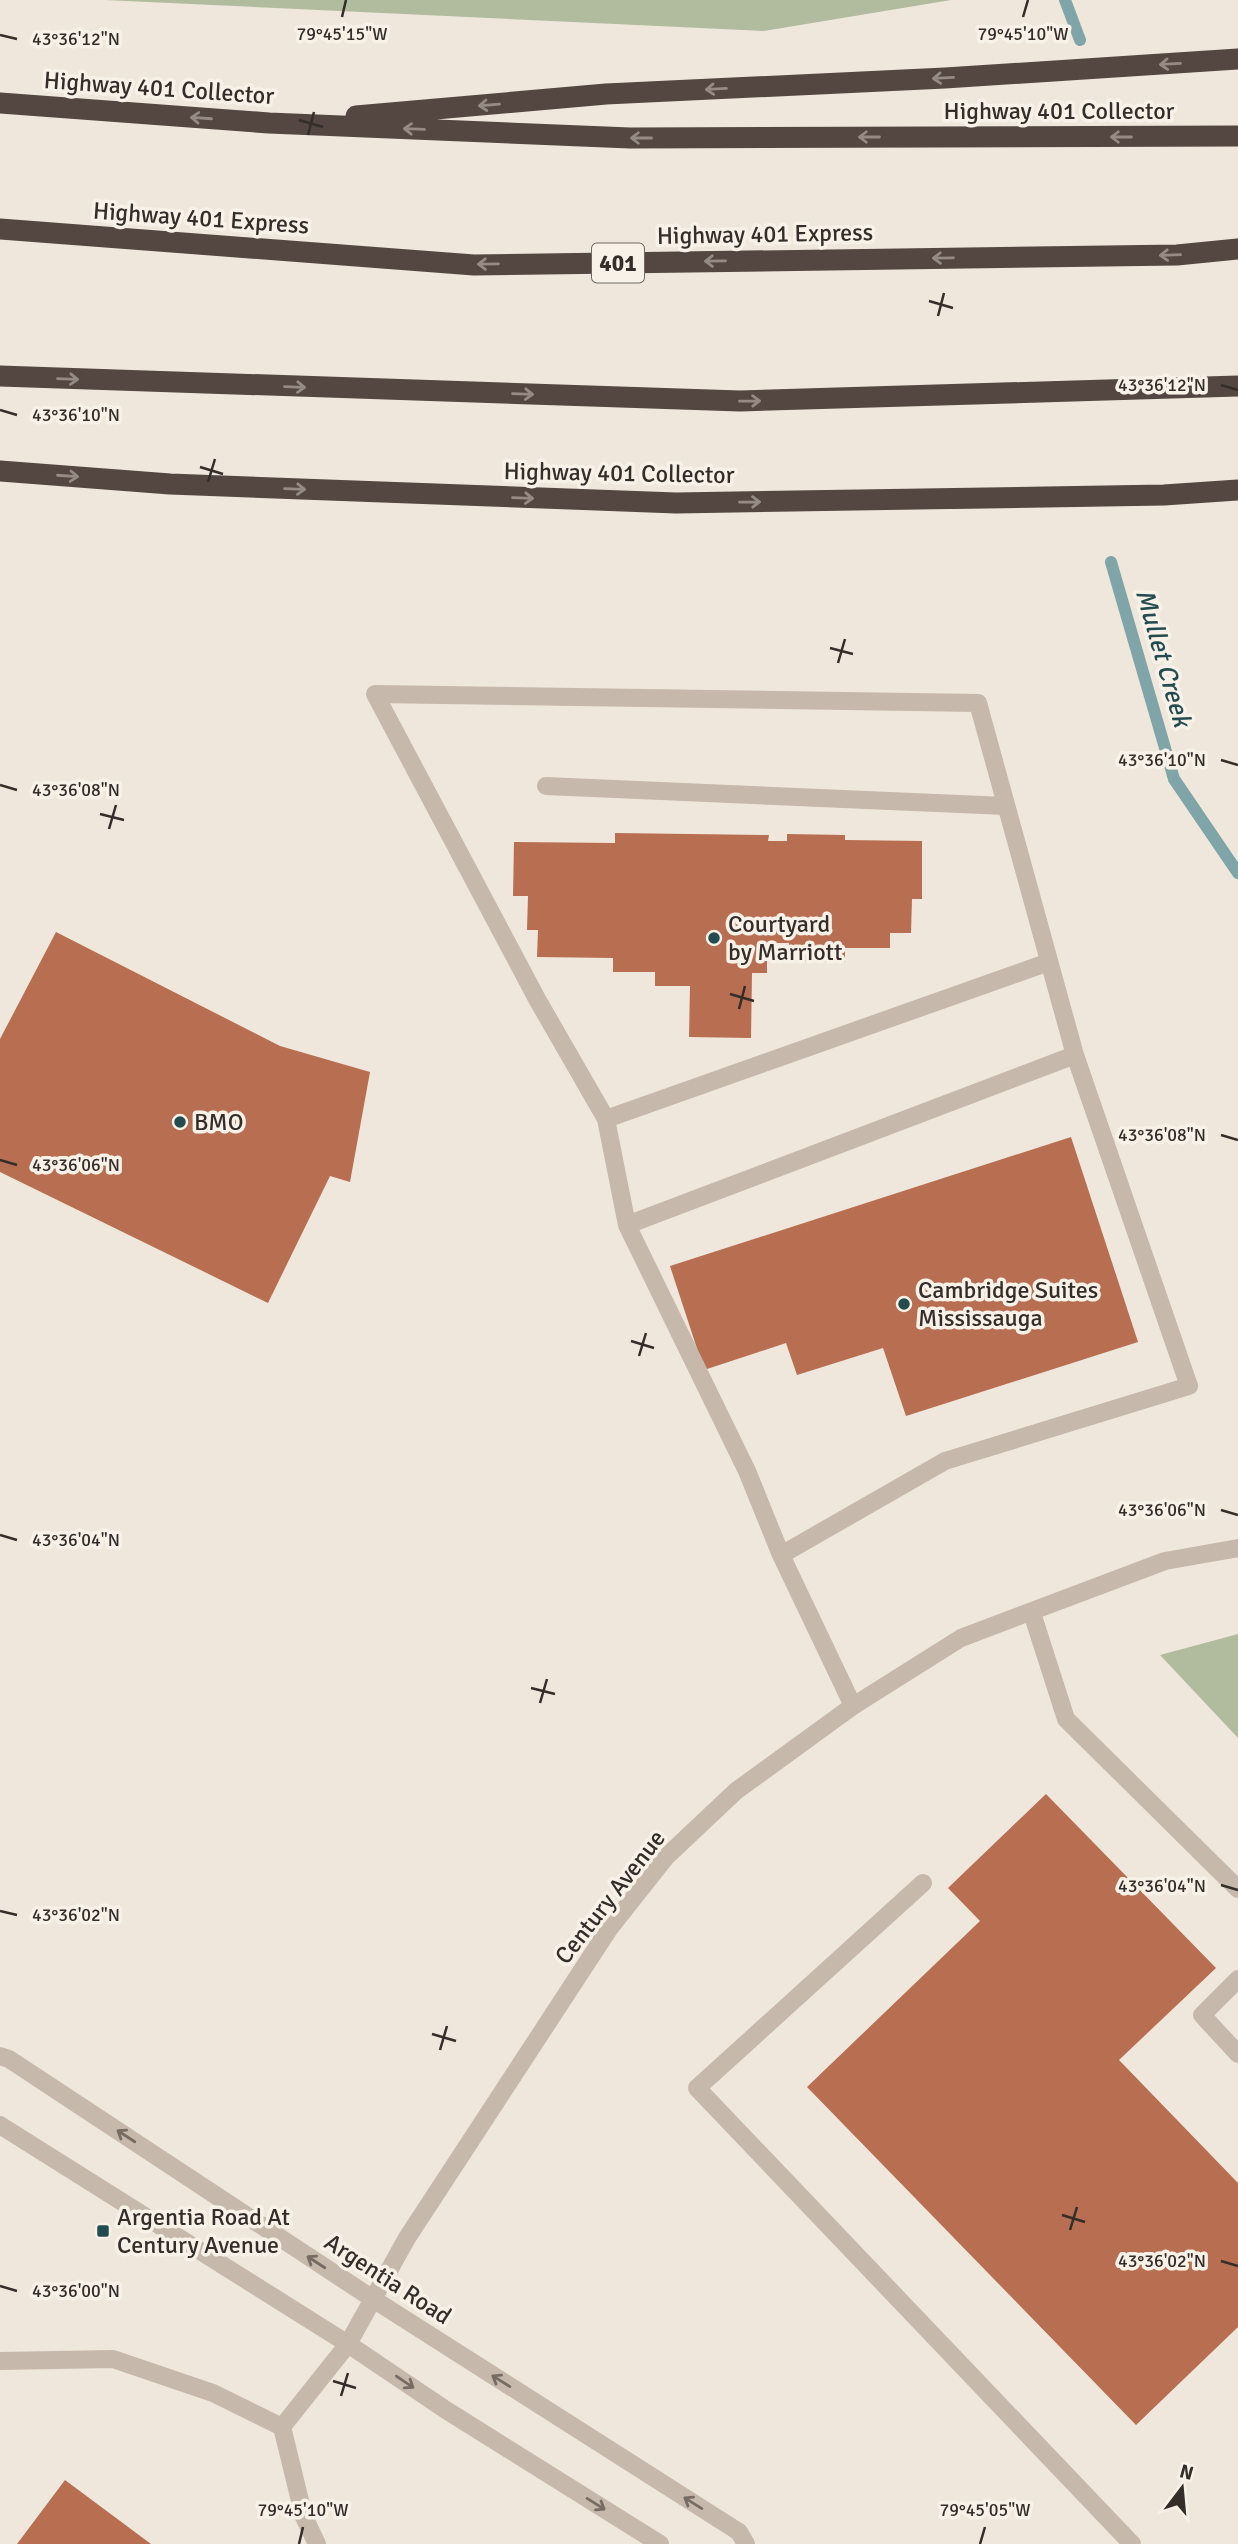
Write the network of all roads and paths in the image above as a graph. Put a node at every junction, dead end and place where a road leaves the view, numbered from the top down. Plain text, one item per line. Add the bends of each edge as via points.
1 (1238, 60) edge
2 (0, 103) edge
3 (269, 123) junction
4 (1238, 136) edge
5 (0, 229) edge
6 (1238, 249) edge
7 (0, 376) edge
8 (1238, 386) edge
9 (0, 471) edge
10 (1238, 490) edge
11 (546, 786) dead end
12 (1006, 806) junction
13 (1049, 962) junction
14 (1075, 1055) junction
15 (606, 1119) junction
16 (627, 1225) junction
17 (1238, 1548) edge
18 (781, 1555) junction
19 (1032, 1613) junction
20 (853, 1706) junction
21 (923, 1883) dead end
22 (1238, 1889) edge
23 (1238, 1979) edge
24 (1238, 2054) edge
25 (0, 2056) edge
26 (0, 2125) edge
27 (373, 2300) junction
28 (348, 2344) junction
29 (0, 2361) edge
30 (282, 2427) junction
31 (317, 2544) edge
32 (660, 2544) edge
33 (746, 2544) edge
34 (1132, 2544) edge

1 -> 3 highway via 606,94
3 -> 2 highway, Highway 401 Collector
4 -> 3 highway, Highway 401 Collector via 630,138
6 -> 5 highway, Highway 401 Express / 401 via 1177,255 474,265
7 -> 8 highway via 740,401
9 -> 10 highway, Highway 401 Collector via 170,484 676,503
11 - 12 street
12 - 13 street
12 - 15 street via 978,703 376,694 537,999
13 - 14 street
13 - 15 street
14 - 16 street
14 - 18 street via 1189,1386 945,1461
15 - 16 street
16 - 18 street via 747,1471
17 - 19 street, Century Avenue via 1166,1561
18 - 20 street
19 - 20 street, Century Avenue via 961,1637
19 - 22 street via 1066,1719
20 - 27 street, Century Avenue via 736,1791 666,1857 609,1929 407,2238
21 - 34 street via 697,2088
23 - 24 street via 1202,2015
27 -> 25 street, Argentia Road
26 - 28 street
27 - 28 street, Century Avenue
33 -> 27 street, Argentia Road via 739,2532
28 - 30 street, Century Avenue
28 -> 32 street
29 - 30 street via 113,2359 213,2393
30 - 31 street via 304,2518

